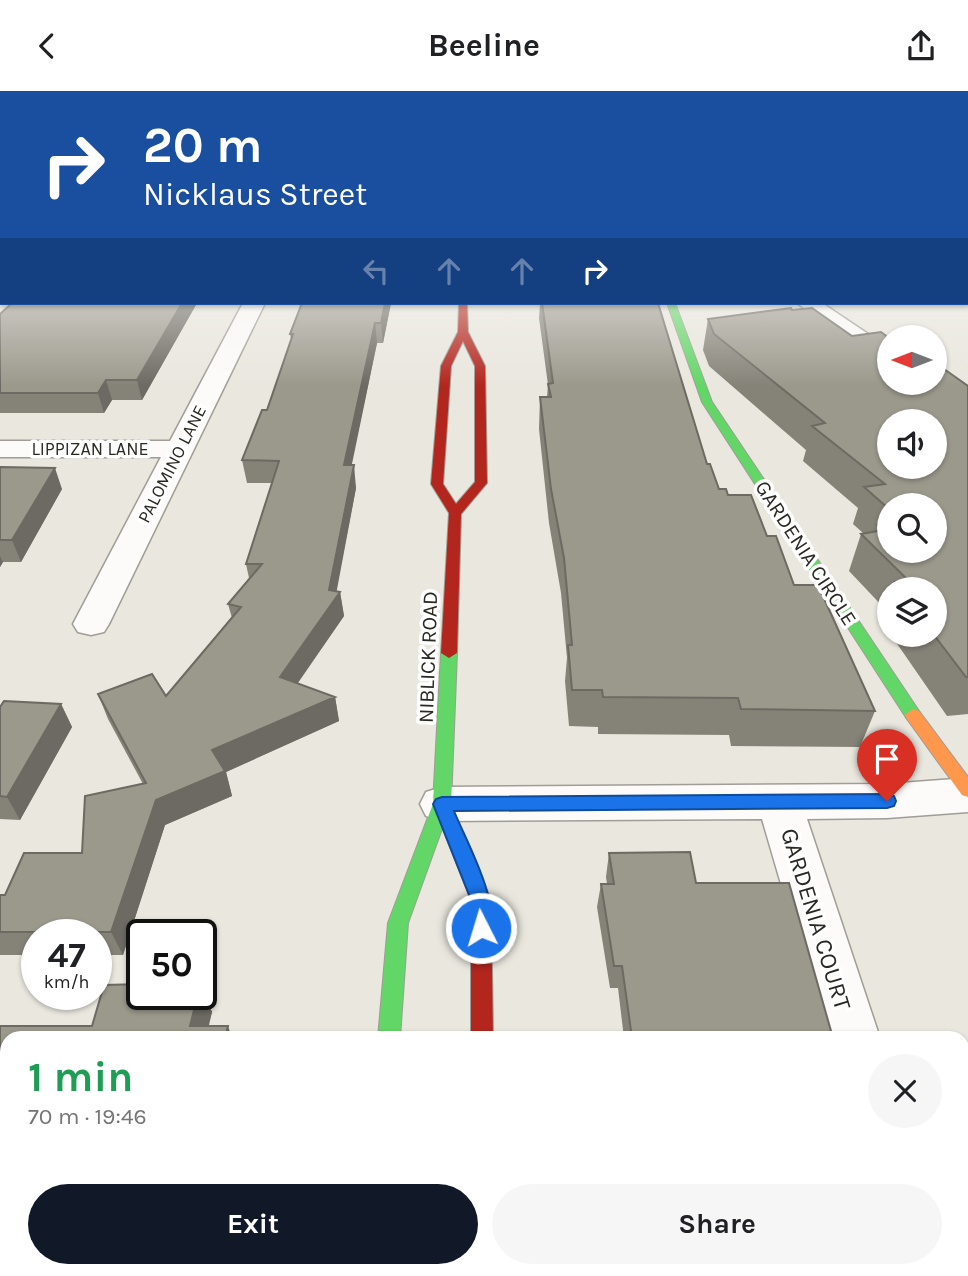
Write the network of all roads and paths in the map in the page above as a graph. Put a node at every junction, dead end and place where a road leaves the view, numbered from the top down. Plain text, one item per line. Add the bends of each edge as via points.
1 (253, 305) edge
2 (463, 305) edge
3 (672, 305) edge
4 (811, 305) edge
5 (463, 332) junction
6 (877, 351) edge
7 (0, 449) edge
8 (180, 449) junction
9 (455, 513) junction
10 (91, 624) dead end
11 (968, 792) edge
12 (779, 801) junction
13 (442, 804) junction
14 (390, 1031) edge
15 (482, 1031) edge
16 (851, 1031) edge

1 - 8 street, PALOMINO LANE
2 - 5 main road
3 - 11 main road, GARDENIA CIRCLE via 707,403
4 - 6 street
5 - 9 main road via 446,366 437,484
5 - 9 main road via 480,366 481,482
7 - 8 street, LIPPIZAN LANE
8 - 10 street, PALOMINO LANE
9 - 13 main road, NIBLICK ROAD
11 - 12 street via 887,801
12 - 13 street
12 - 16 street, GARDENIA COURT
13 - 14 main road, NIBLICK ROAD via 398,923
13 - 15 main road, NIBLICK ROAD via 481,900

